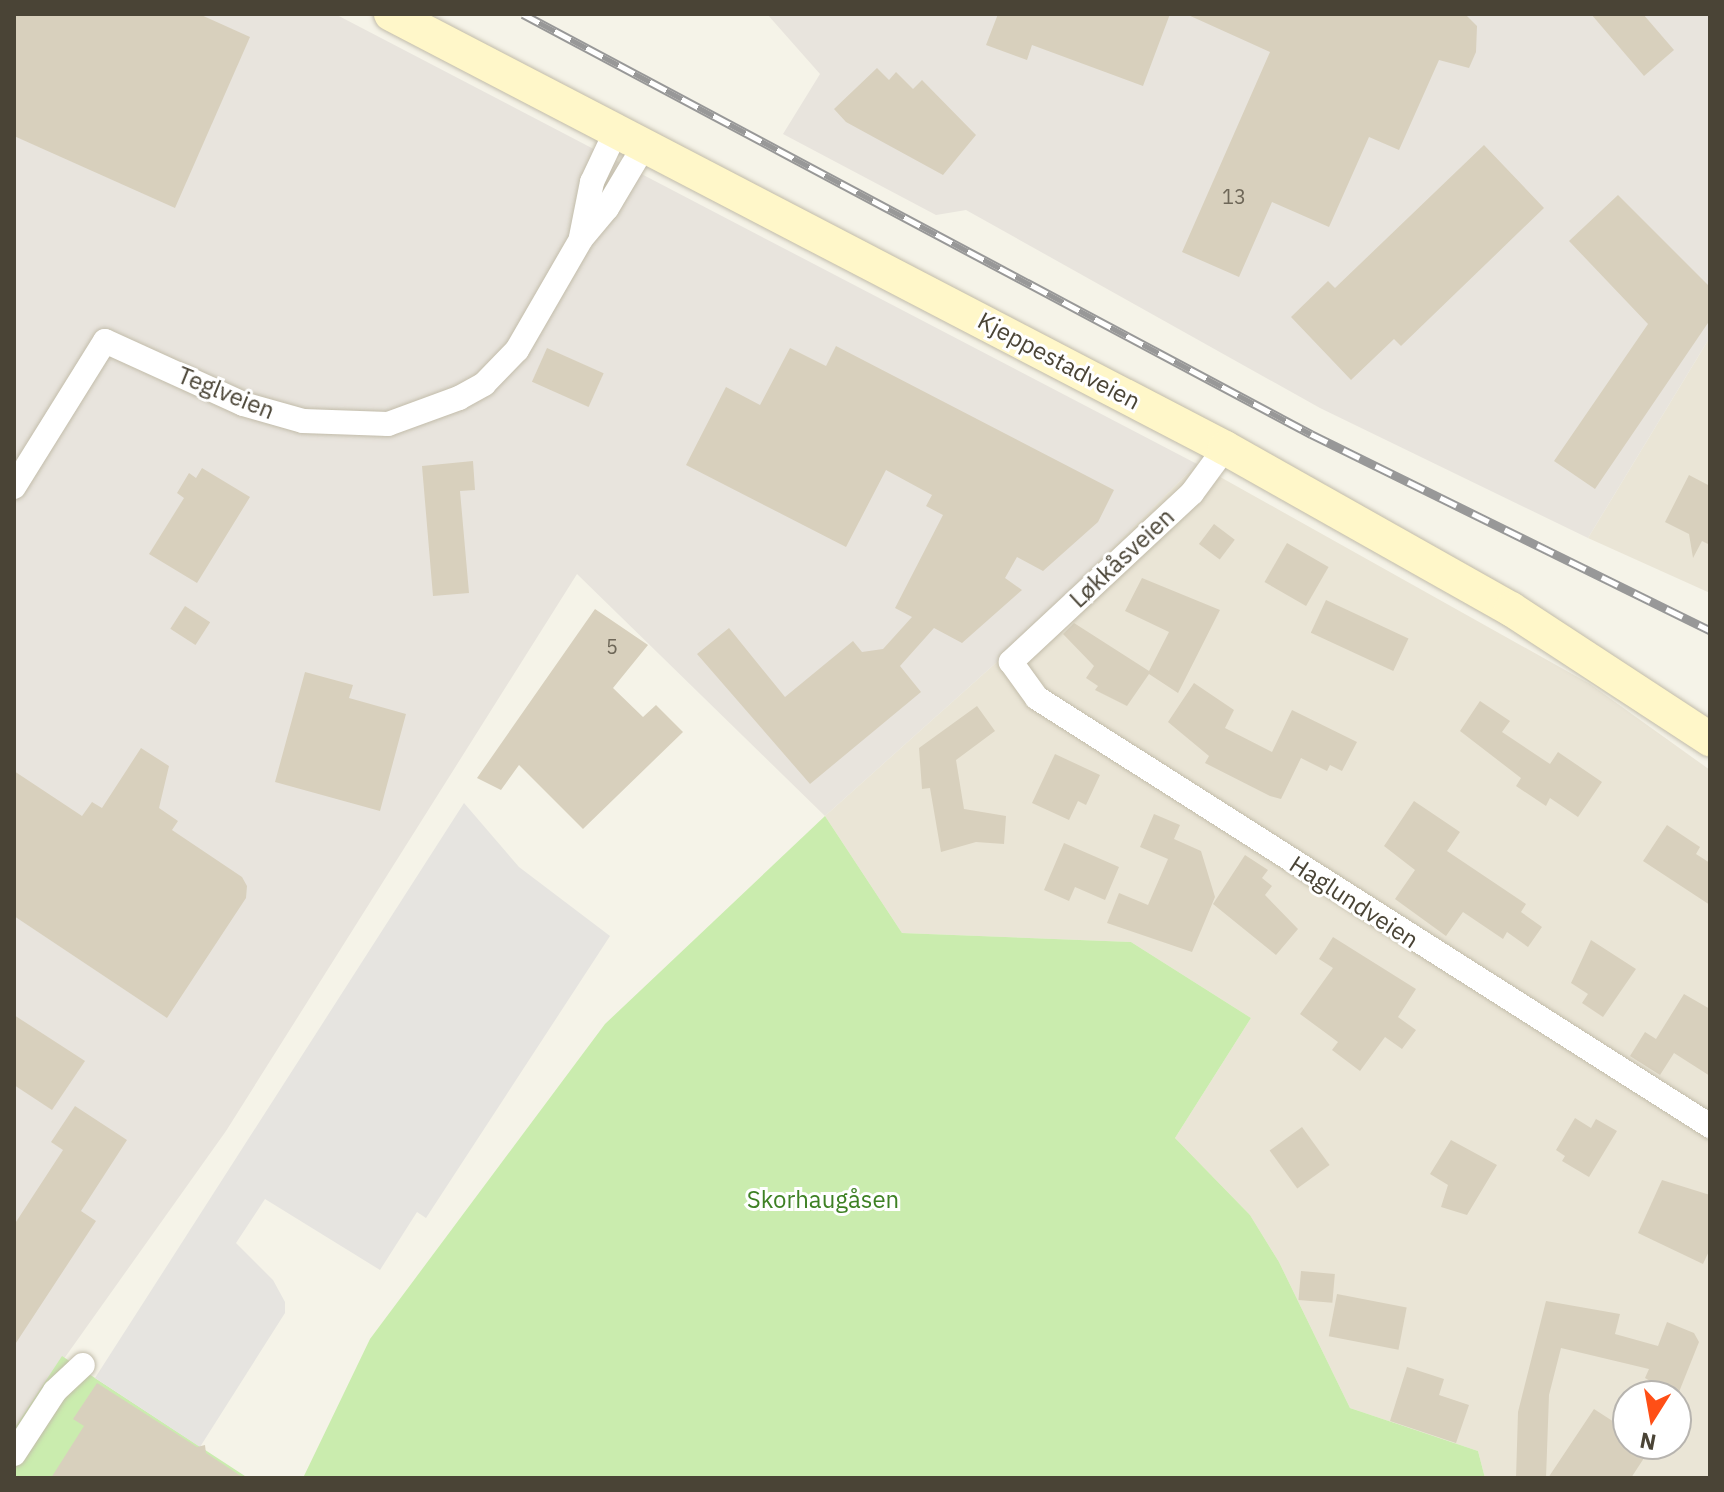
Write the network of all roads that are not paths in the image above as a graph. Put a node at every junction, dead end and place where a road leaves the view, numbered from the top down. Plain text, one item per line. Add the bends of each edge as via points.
1 (391, 14) edge
2 (630, 138) junction
3 (1225, 448) junction
4 (14, 487) edge
5 (1011, 662) joint
6 (1710, 739) edge
7 (1710, 1126) edge
8 (83, 1365) dead end
9 (14, 1454) edge

1 - 2 main road, Kjeppestadveien
2 - 3 main road, Kjeppestadveien
2 - 4 street, Teglveien via 607,208 581,239 537,320 500,368 459,398 388,424 331,425 271,414 105,341
3 - 5 street, Løkkåsveien via 1192,493
3 - 6 main road, Kjeppestadveien via 1511,609
5 - 7 street, Haglundveien via 1037,698
8 - 9 street via 55,1391

